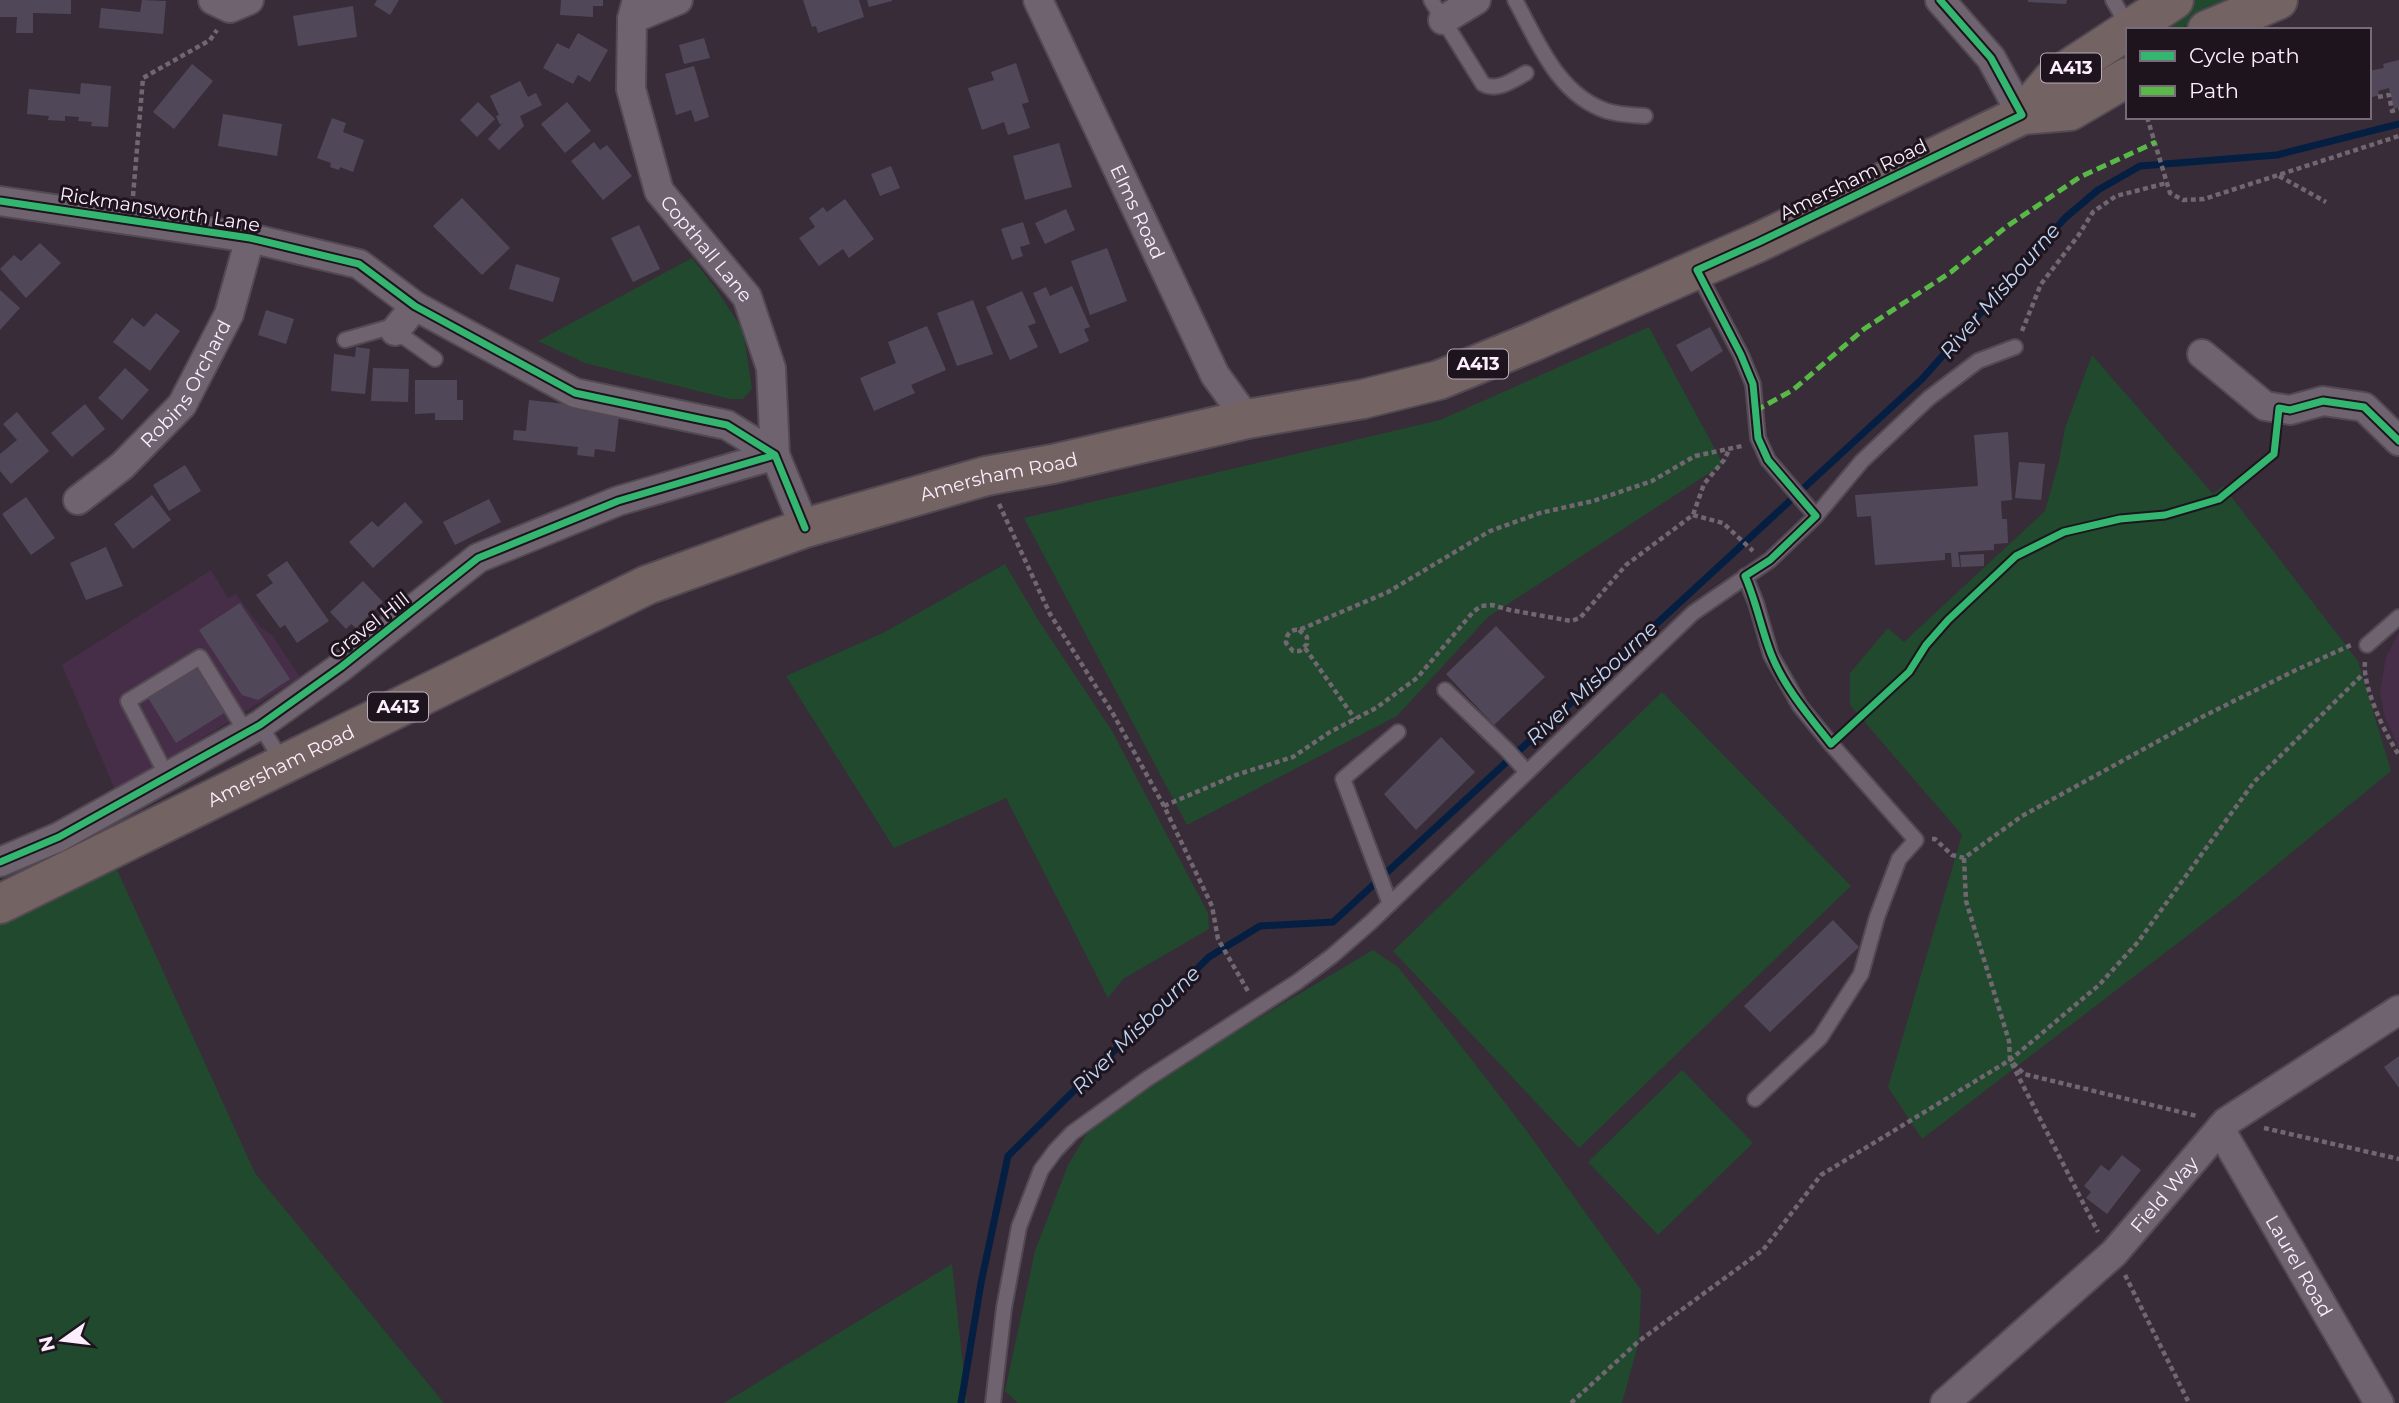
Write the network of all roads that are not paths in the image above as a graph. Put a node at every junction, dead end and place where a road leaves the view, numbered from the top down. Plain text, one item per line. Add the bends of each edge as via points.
1 (678, 0) edge
2 (1038, 0) edge
3 (1476, 0) edge
4 (1515, 0) edge
5 (1940, 0) edge
6 (2113, 0) edge
7 (2174, 0) edge
8 (2278, 0) edge
9 (634, 10) edge
10 (1437, 10) edge
11 (2128, 28) edge
12 (2132, 28) edge
13 (2212, 28) edge
14 (2126, 32) edge
15 (1526, 73) dead end
16 (2126, 77) edge
17 (2022, 115) junction
18 (1645, 116) dead end
19 (0, 201) edge
20 (250, 238) junction
21 (1697, 270) junction
22 (415, 306) junction
23 (395, 331) junction
24 (345, 341) dead end
25 (2015, 347) road end
26 (2202, 354) dead end
27 (435, 359) dead end
28 (1247, 419) junction
29 (2399, 441) edge
30 (775, 456) junction
31 (78, 500) dead end
32 (1816, 516) junction
33 (804, 528) junction
34 (1745, 576) junction
35 (2399, 617) edge
36 (2367, 645) road end
37 (1445, 690) dead end
38 (253, 728) junction
39 (1398, 732) dead end
40 (283, 763) junction
41 (1527, 772) junction
42 (167, 776) junction
43 (0, 862) edge
44 (0, 904) edge
45 (1390, 904) junction
46 (2399, 1010) edge
47 (1755, 1099) dead end
48 (2211, 1123) junction
49 (993, 1403) edge
50 (1945, 1403) edge
51 (2379, 1403) edge

1 - 9 street
2 - 28 street, Elms Road via 1215,375
3 - 10 street
4 - 18 lane via 1559,78 1570,89 1605,110
5 - 17 street via 1991,58
6 - 11 lane
7 - 12 highway, Amersham Road / A413
8 - 13 highway
9 - 30 street, Copthall Lane via 631,89 659,191 747,297 771,368
10 - 15 lane via 1483,85 1497,87
14 - 17 highway, Amersham Road / A413 via 2053,79
16 - 17 highway, Amersham Road / A413 via 2070,111
17 - 21 highway, Amersham Road / A413
19 - 20 street, Rickmansworth Lane
20 - 22 street, Rickmansworth Lane via 359,264
20 - 31 street, Robins Orchard via 229,314 182,405 122,466
21 - 28 highway, Amersham Road / A413 via 1439,380
21 - 32 lane via 1753,384 1758,438 1768,460
22 - 23 street
22 - 30 street, Rickmansworth Lane via 575,393 727,425
23 - 24 lane via 390,327
23 - 27 lane
25 - 32 lane via 1978,362 1929,398 1861,461
26 - 29 street via 2264,406 2290,410 2323,401 2364,407
28 - 33 highway, Amersham Road / A413 via 986,476
30 - 33 street
30 - 38 street, Gravel Hill via 618,501 478,558 341,667
32 - 34 lane via 1770,560
33 - 40 highway, Amersham Road / A413 via 647,585
34 - 41 lane via 1693,613
34 - 47 lane via 1771,654 1800,706 1916,839 1899,859 1861,974 1820,1038
35 - 36 lane
37 - 41 lane
38 - 40 lane
38 - 42 street, Gravel Hill
38 - 42 lane via 200,657 128,701
39 - 45 lane via 1343,779
40 - 44 highway, Amersham Road / A413
41 - 45 lane
42 - 43 street, Gravel Hill via 58,837
45 - 49 lane via 1297,982 1072,1133 1055,1151 1041,1170 1019,1227
46 - 48 street, Field Way via 2225,1122
48 - 50 street, Field Way via 2114,1253
48 - 51 street, Laurel Road

